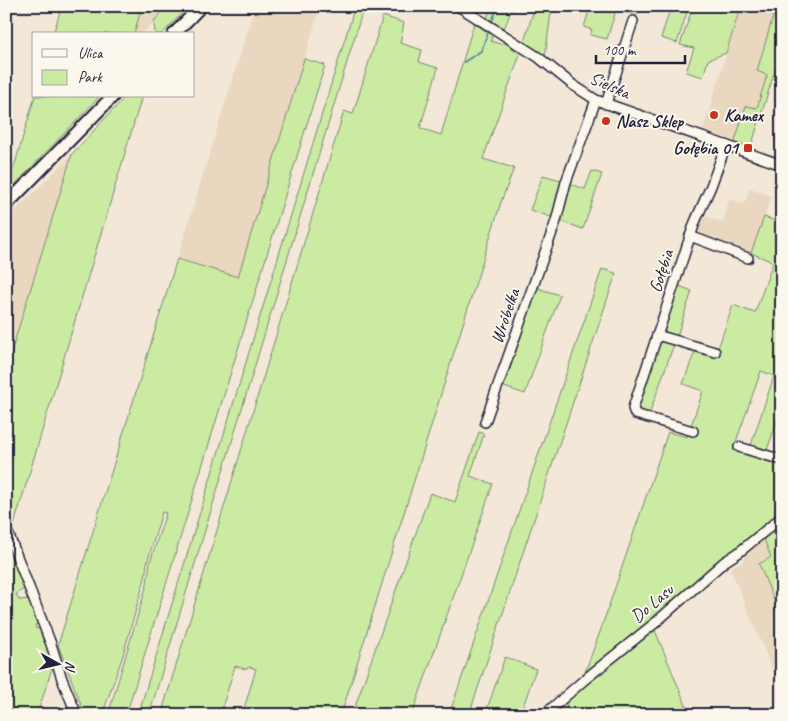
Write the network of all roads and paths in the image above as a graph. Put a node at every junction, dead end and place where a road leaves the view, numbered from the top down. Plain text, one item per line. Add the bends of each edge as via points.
1 (202, 6) edge
2 (458, 6) edge
3 (633, 21) dead end
4 (176, 32) edge
5 (111, 98) edge
6 (596, 100) junction
7 (606, 104) junction
8 (726, 145) junction
9 (782, 165) edge
10 (6, 205) edge
11 (690, 236) junction
12 (748, 258) dead end
13 (657, 335) junction
14 (715, 352) dead end
15 (486, 422) dead end
16 (693, 431) dead end
17 (738, 447) dead end
18 (782, 460) edge
19 (782, 517) edge
20 (6, 528) edge
21 (78, 715) edge
22 (544, 715) edge

1 - 4 main road
2 - 6 street, Sielska via 545,62
3 - 7 street
5 - 10 main road
6 - 7 street, Sielska
6 - 15 street, Wróbelka
7 - 8 street, Sielska
8 - 9 street, Sielska
8 - 11 street, Gołębia
11 - 12 street
11 - 13 street, Gołębia
13 - 14 street
13 - 16 street, Gołębia via 633,408 635,414
17 - 18 street
19 - 22 street, Do Lasu via 724,562
20 - 21 street

